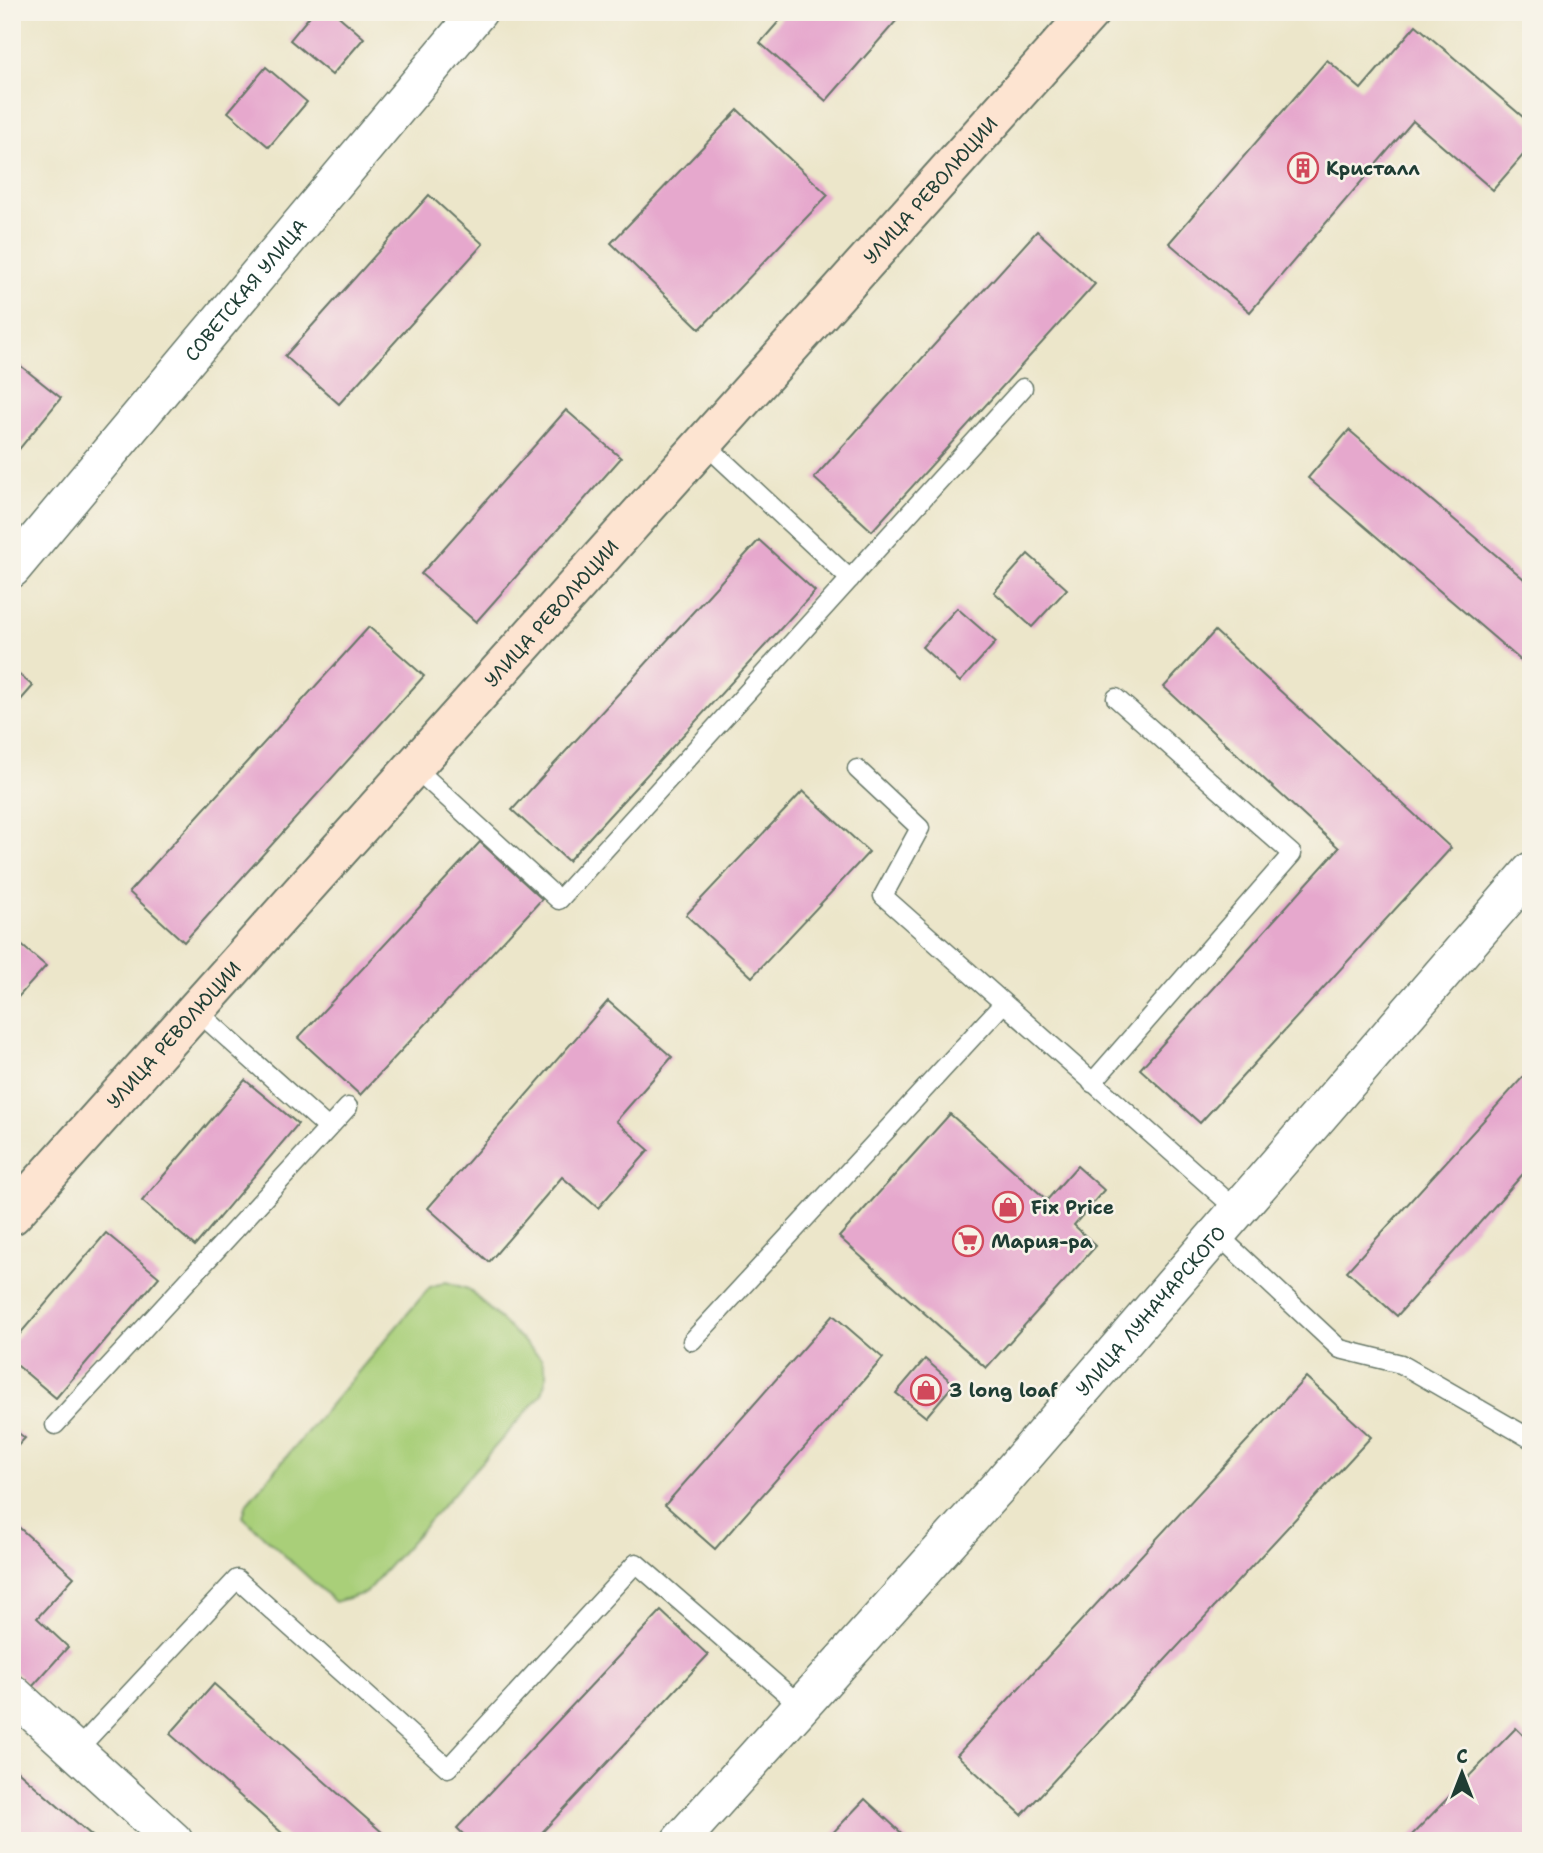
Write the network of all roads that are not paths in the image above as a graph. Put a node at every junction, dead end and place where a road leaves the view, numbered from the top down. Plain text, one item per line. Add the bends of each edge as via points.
1 (478, 12) edge
2 (1090, 12) edge
3 (1023, 388) dead end
4 (704, 443) junction
5 (12, 569) edge
6 (850, 579) junction
7 (1116, 698) dead end
8 (414, 767) junction
9 (856, 769) dead end
10 (1531, 870) edge
11 (1003, 1004) junction
12 (196, 1010) junction
13 (1092, 1083) junction
14 (348, 1107) dead end
15 (328, 1128) junction
16 (12, 1215) edge
17 (1227, 1222) junction
18 (692, 1341) dead end
19 (55, 1425) dead end
20 (1531, 1439) edge
21 (12, 1693) edge
22 (801, 1706) junction
23 (76, 1751) junction
24 (174, 1841) edge
25 (680, 1841) edge

1 - 5 street, СОВЕТСКАЯ УЛИЦА
2 - 4 street, УЛИЦА РЕВОЛЮЦИИ
3 - 6 lane
4 - 6 lane
4 - 8 street, УЛИЦА РЕВОЛЮЦИИ
6 - 8 lane via 559,900
7 - 13 lane via 1292,854
8 - 12 street, УЛИЦА РЕВОЛЮЦИИ
9 - 11 lane via 919,828 883,896
10 - 17 street, УЛИЦА ЛУНАЧАРСКОГО
11 - 13 lane
11 - 18 lane
12 - 15 lane
12 - 16 street, УЛИЦА РЕВОЛЮЦИИ
13 - 17 lane
14 - 15 lane
15 - 19 lane
17 - 20 lane via 1340,1349 1401,1364
17 - 22 street, УЛИЦА ЛУНАЧАРСКОГО
21 - 23 street
22 - 23 lane via 636,1563 448,1768 237,1578
22 - 25 street, УЛИЦА ЛУНАЧАРСКОГО
23 - 24 street

